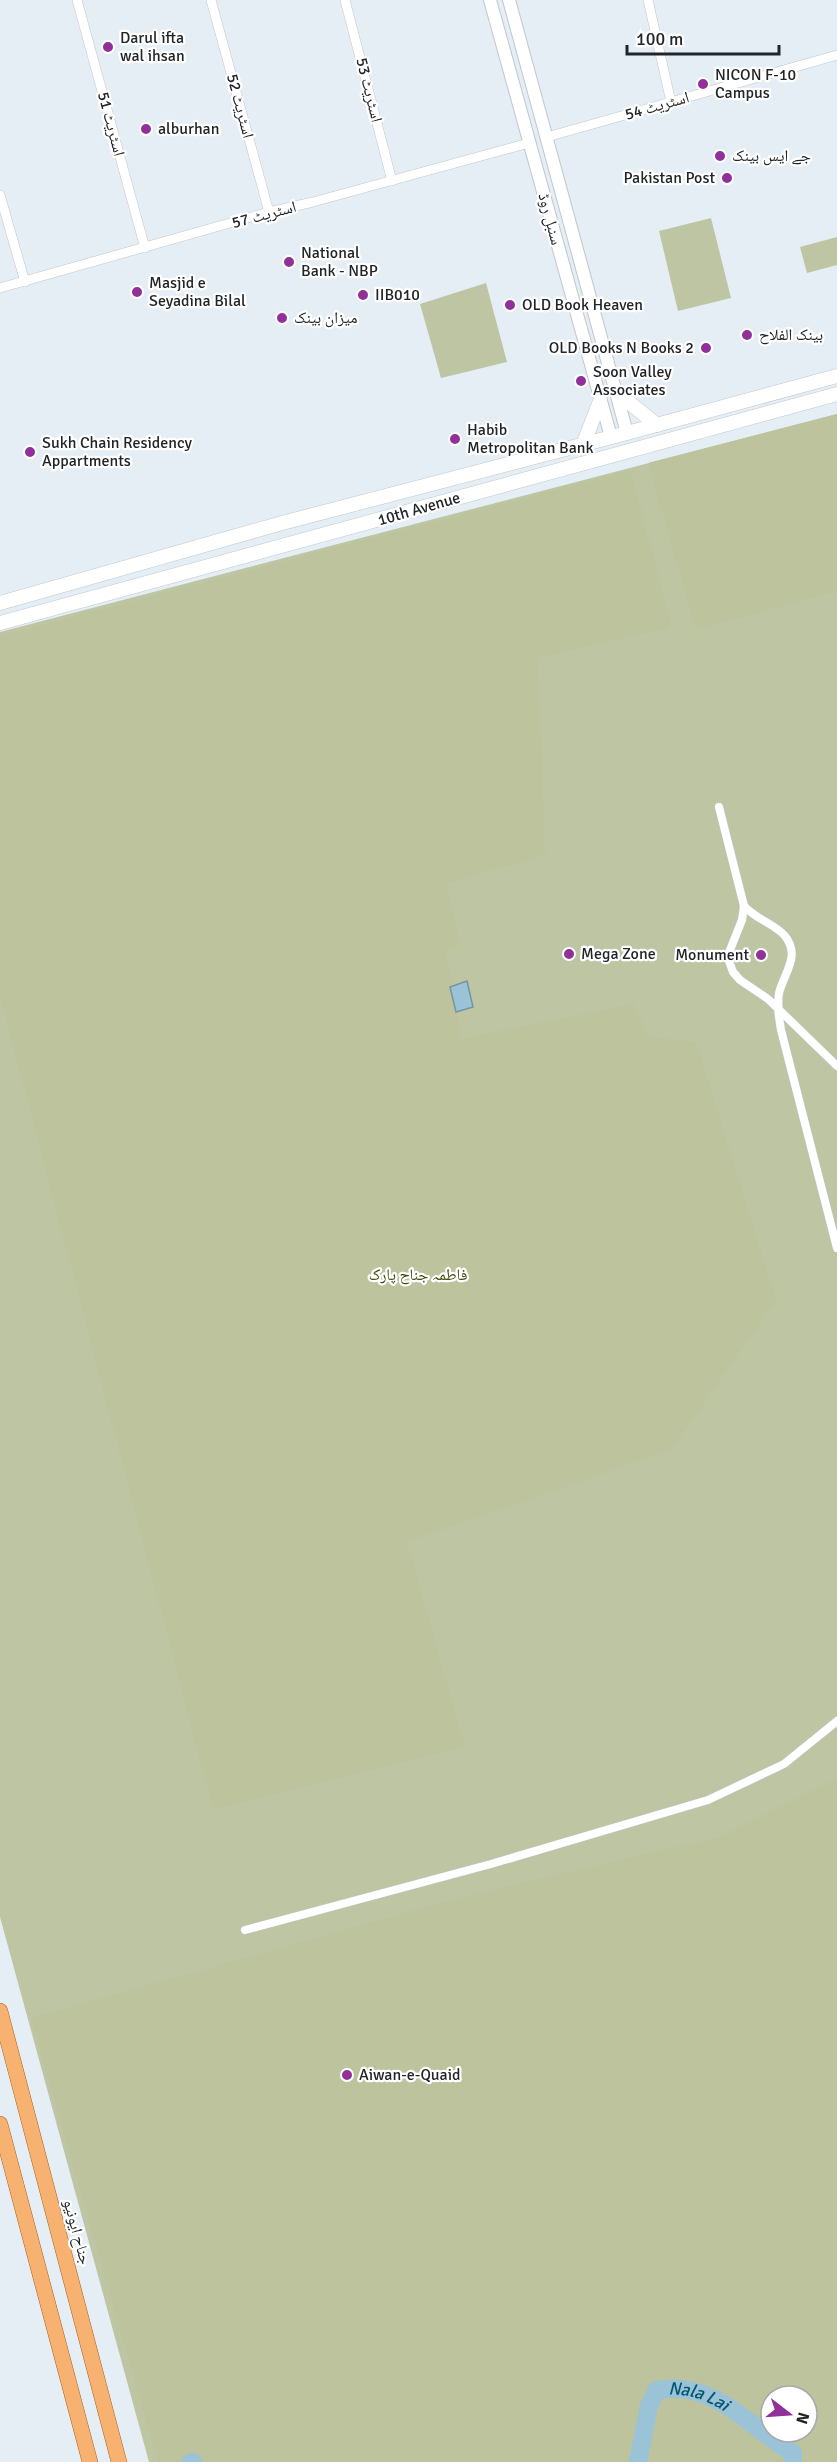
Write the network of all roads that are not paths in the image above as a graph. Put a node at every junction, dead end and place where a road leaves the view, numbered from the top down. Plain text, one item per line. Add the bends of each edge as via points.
1 (76, 0) edge
2 (211, 0) edge
3 (345, 0) edge
4 (490, 0) edge
5 (509, 0) edge
6 (648, 0) edge
7 (837, 55) edge
8 (671, 102) junction
9 (547, 136) junction
10 (529, 143) junction
11 (392, 181) junction
12 (0, 195) edge
13 (269, 212) junction
14 (145, 248) junction
15 (25, 282) junction
16 (0, 288) edge
17 (837, 376) edge
18 (817, 381) junction
19 (616, 392) junction
20 (837, 394) edge
21 (820, 399) junction
22 (600, 401) junction
23 (657, 425) junction
24 (627, 434) junction
25 (611, 437) junction
26 (583, 445) junction
27 (130, 567) junction
28 (135, 586) junction
29 (0, 603) edge
30 (0, 623) edge
31 (719, 807) dead end
32 (744, 906) junction
33 (778, 1010) junction
34 (837, 1066) edge
35 (837, 1248) edge
36 (837, 1721) edge
37 (244, 1930) dead end
38 (0, 2011) edge
39 (0, 2124) edge
40 (90, 2462) edge
41 (119, 2462) edge

1 - 14 street, اسٹریٹ 51
2 - 13 street, اسٹریٹ 52
3 - 11 street, اسٹریٹ 53
4 - 10 street, سنبل روڈ
5 - 9 street, سنبل روڈ
6 - 8 street
7 - 8 street, اسٹریٹ 54
8 - 9 street, اسٹریٹ 54
9 - 19 street, سنبل روڈ
10 - 11 street, اسٹریٹ 57
10 - 22 street, سنبل روڈ
11 - 13 street, اسٹریٹ 57
12 - 15 street
13 - 14 street, اسٹریٹ 57
14 - 15 street, اسٹریٹ 57
15 - 16 street, اسٹریٹ 57
17 - 18 main road, 10th Avenue
18 - 21 main road
18 - 23 main road, 10th Avenue
19 - 23 main road
19 - 24 street, سنبل روڈ
20 - 21 main road, 10th Avenue
21 - 28 main road, 10th Avenue
22 - 25 street, سنبل روڈ
22 - 26 main road
23 - 24 main road, 10th Avenue
24 - 25 main road, 10th Avenue
25 - 26 main road, 10th Avenue
26 - 27 main road, 10th Avenue via 443,479
27 - 28 main road
27 - 29 main road, 10th Avenue
28 - 30 main road, 10th Avenue
31 - 32 street
32 - 33 street via 729,961 740,980
32 - 33 street via 779,930 791,946 791,966 780,992
33 - 34 street
33 - 35 street
36 - 37 street via 784,1764 708,1800 491,1864
38 - 41 main road, جناح ایونیو
39 - 40 main road

